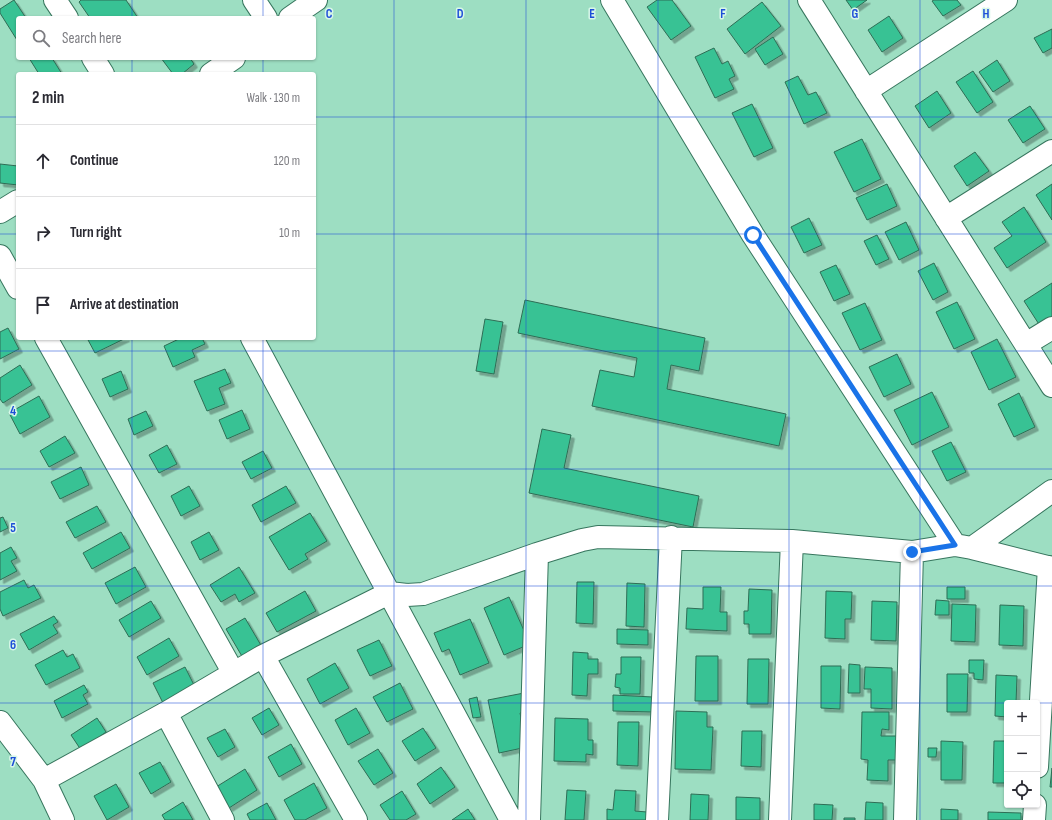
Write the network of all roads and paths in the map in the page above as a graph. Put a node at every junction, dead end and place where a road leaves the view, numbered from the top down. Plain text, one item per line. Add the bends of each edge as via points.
1 (55, 0) edge
2 (254, 0) edge
3 (316, 0) edge
4 (612, 0) edge
5 (809, 0) edge
6 (1006, 0) edge
7 (66, 16) edge
8 (265, 16) edge
9 (293, 16) edge
10 (94, 60) edge
11 (231, 60) edge
12 (102, 72) edge
13 (214, 72) edge
14 (866, 91) junction
15 (1052, 151) edge
16 (16, 202) edge
17 (0, 212) edge
18 (946, 218) junction
19 (0, 256) edge
20 (16, 284) edge
21 (1052, 328) edge
22 (47, 340) edge
23 (253, 340) edge
24 (1026, 344) junction
25 (1052, 386) edge
26 (1052, 491) edge
27 (671, 537) junction
28 (792, 541) junction
29 (963, 546) junction
30 (912, 552) junction
31 (537, 554) junction
32 (1050, 567) edge
33 (389, 593) junction
34 (263, 656) junction
35 (233, 672) junction
36 (166, 713) junction
37 (0, 722) edge
38 (1039, 736) edge
39 (44, 780) junction
40 (1035, 808) edge
41 (63, 820) edge
42 (223, 820) edge
43 (356, 820) edge
44 (511, 820) edge
45 (529, 820) edge
46 (657, 820) edge
47 (780, 820) edge
48 (905, 820) edge
49 (1034, 820) edge

1 - 7 street
2 - 8 street
3 - 9 street
4 - 29 street via 753,235
5 - 14 street
6 - 14 street
10 - 12 street
11 - 13 street
14 - 18 street
15 - 18 street
16 - 17 street
18 - 24 street
19 - 20 street
21 - 24 street
22 - 35 street
23 - 33 street
24 - 25 street
26 - 29 street
27 - 28 street
27 - 31 street via 598,537
27 - 46 street
28 - 30 street
28 - 47 street
29 - 30 street
29 - 32 street
30 - 48 street
31 - 33 street via 423,594
31 - 45 street
32 - 38 street
33 - 34 street
33 - 44 street
34 - 35 street
34 - 43 street
35 - 36 street
36 - 39 street
36 - 42 street
37 - 39 street
39 - 41 street
40 - 49 street

